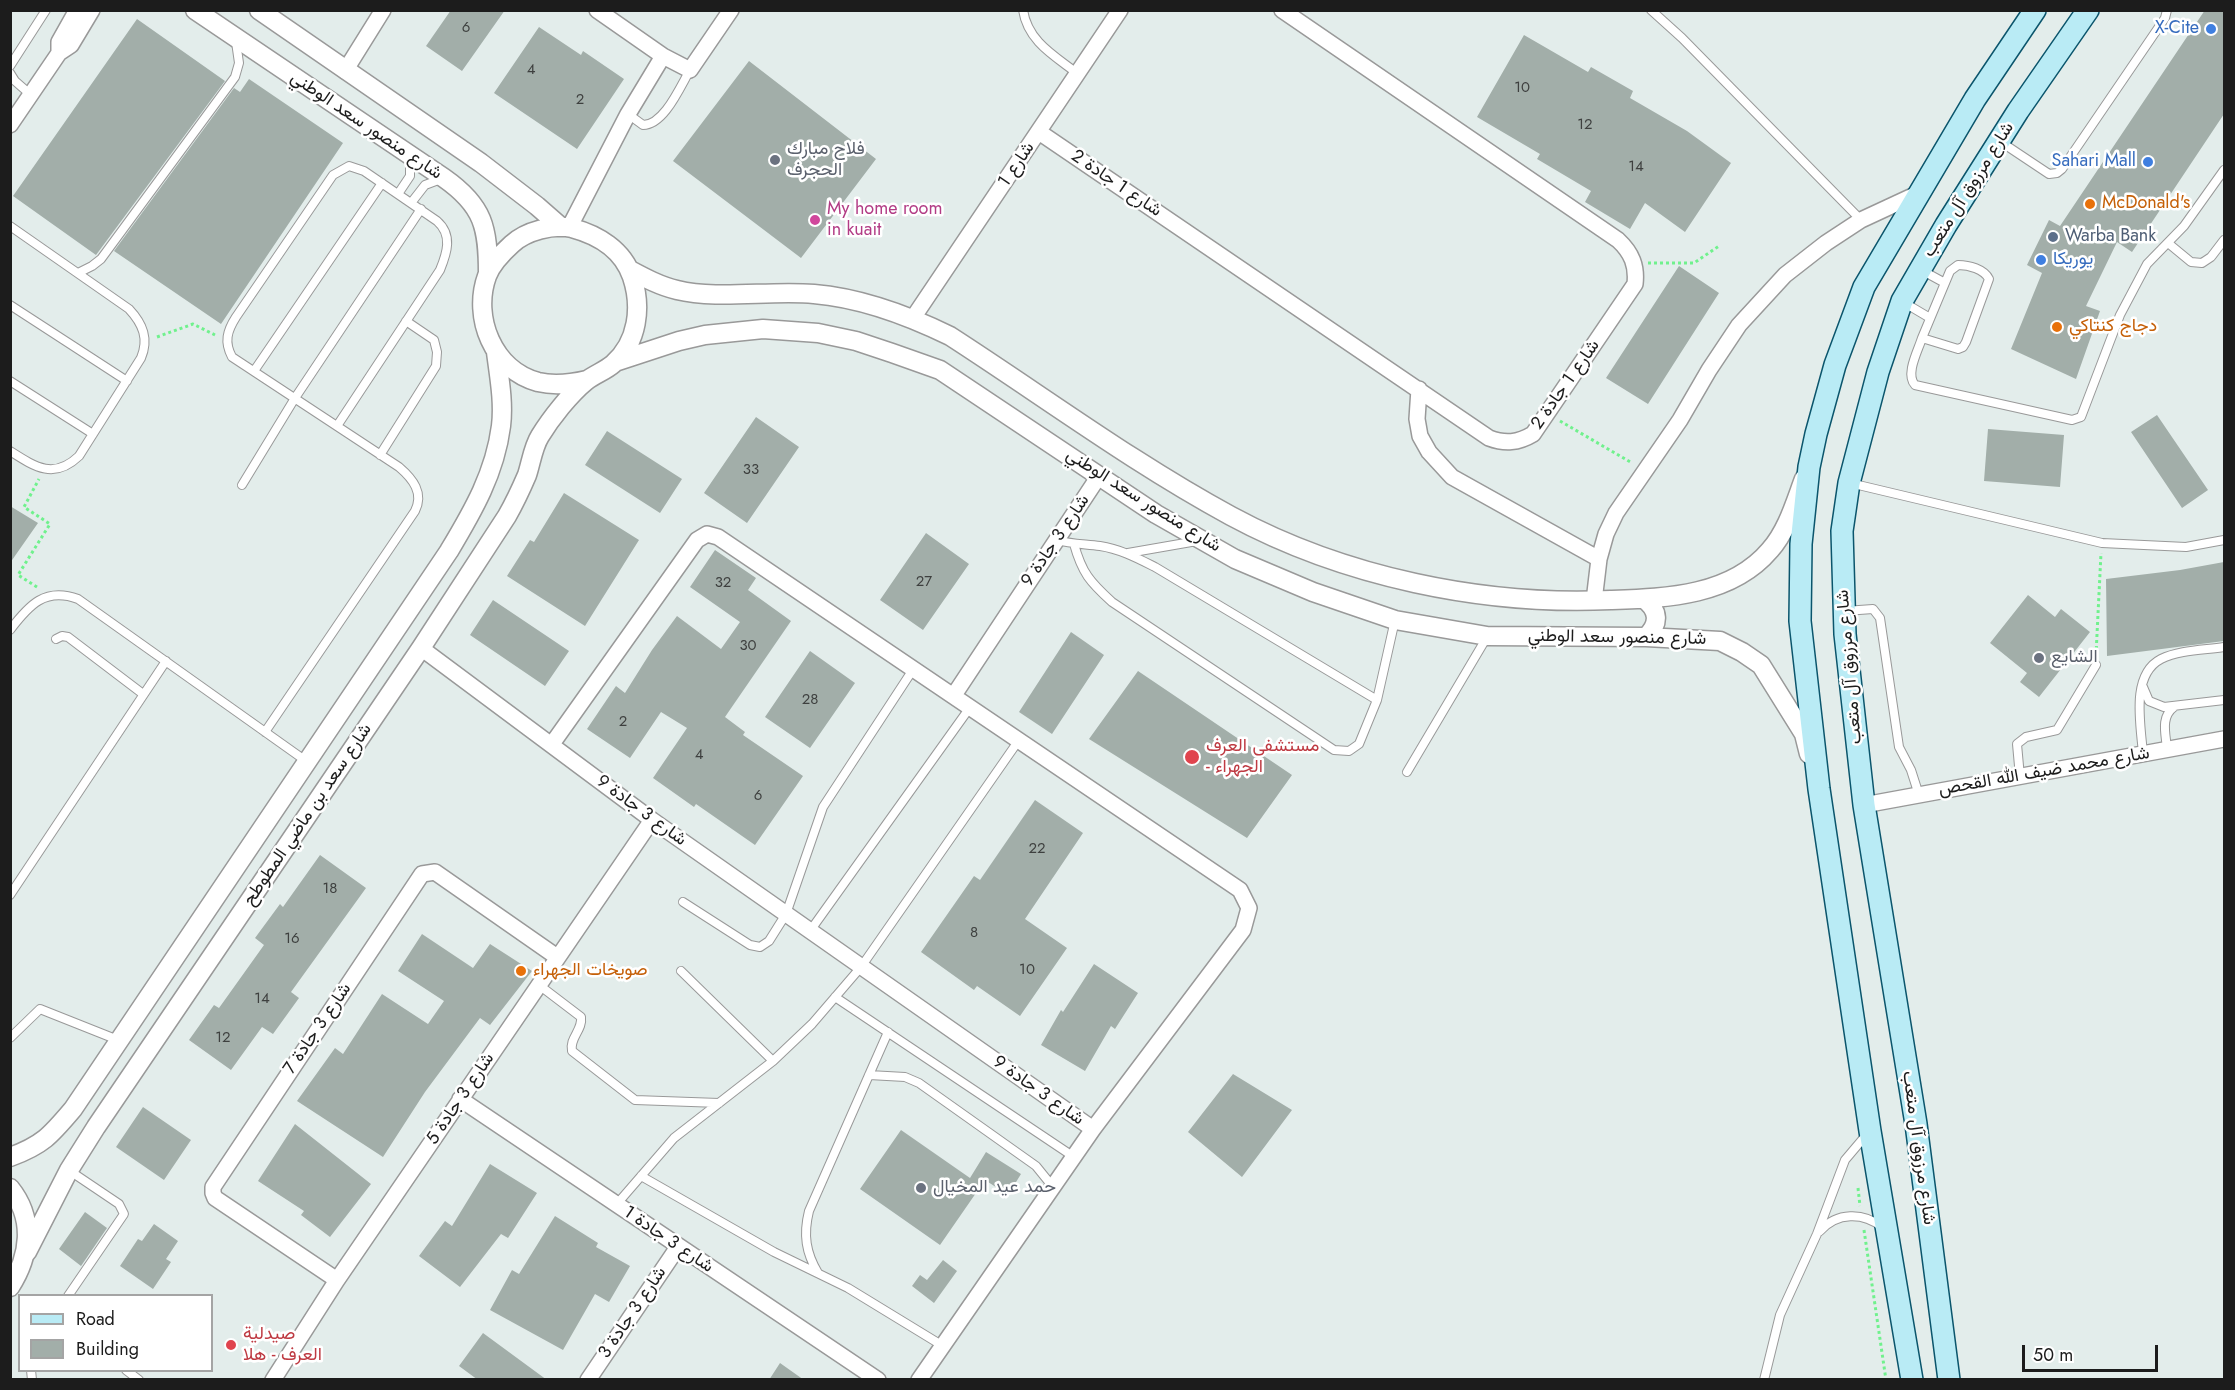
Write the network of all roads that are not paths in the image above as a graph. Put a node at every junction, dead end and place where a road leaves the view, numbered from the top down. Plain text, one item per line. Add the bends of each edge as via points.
1 (45, 10) edge
2 (77, 10) edge
3 (92, 10) edge
4 (195, 10) edge
5 (259, 10) edge
6 (383, 10) edge
7 (597, 10) edge
8 (732, 10) edge
9 (1023, 10) edge
10 (1120, 10) edge
11 (1282, 10) edge
12 (1652, 10) edge
13 (2035, 10) edge
14 (2088, 10) edge
15 (2167, 10) edge
16 (235, 37) junction
17 (59, 53) junction
18 (663, 56) junction
19 (10, 66) edge
20 (345, 70) junction
21 (690, 70) junction
22 (10, 73) edge
23 (1078, 74) junction
24 (31, 95) junction
25 (628, 114) junction
26 (10, 125) edge
27 (1039, 132) junction
28 (1999, 141) junction
29 (410, 155) junction
30 (2224, 170) edge
31 (444, 178) junction
32 (382, 183) junction
33 (398, 194) junction
34 (1917, 194) junction
35 (411, 203) junction
36 (421, 209) junction
37 (1861, 220) junction
38 (10, 226) edge
39 (565, 227) junction
40 (2224, 240) edge
41 (2168, 243) junction
42 (630, 270) junction
43 (1920, 270) junction
44 (78, 273) junction
45 (488, 275) junction
46 (1945, 283) junction
47 (1902, 301) junction
48 (10, 305) edge
49 (913, 318) junction
50 (1930, 318) junction
51 (406, 321) junction
52 (1922, 338) junction
53 (496, 352) junction
54 (615, 362) junction
55 (254, 371) junction
56 (587, 380) junction
57 (10, 381) edge
58 (126, 381) junction
59 (1419, 390) junction
60 (295, 398) junction
61 (337, 426) junction
62 (93, 434) junction
63 (10, 451) edge
64 (380, 455) junction
65 (1809, 467) junction
66 (1099, 476) junction
67 (1849, 483) junction
68 (242, 485) dead end
69 (1056, 540) junction
70 (1202, 540) junction
71 (2224, 540) edge
72 (1074, 544) junction
73 (1128, 553) junction
74 (1599, 559) junction
75 (1644, 599) junction
76 (1594, 601) junction
77 (1844, 611) junction
78 (1395, 620) junction
79 (10, 630) edge
80 (1487, 636) junction
81 (1646, 637) junction
82 (56, 639) dead end
83 (2224, 647) edge
84 (421, 648) junction
85 (166, 661) junction
86 (2096, 665) road end
87 (914, 668) junction
88 (2142, 683) junction
89 (143, 694) junction
90 (954, 695) junction
91 (1377, 700) junction
92 (2224, 700) edge
93 (971, 706) junction
94 (2174, 707) junction
95 (265, 732) junction
96 (2224, 739) edge
97 (1020, 740) junction
98 (552, 744) junction
99 (2168, 750) junction
100 (2143, 754) junction
101 (306, 761) junction
102 (1407, 772) dead end
103 (2020, 777) junction
104 (1819, 789) junction
105 (1919, 795) junction
106 (1864, 805) junction
107 (652, 820) junction
108 (10, 895) edge
109 (683, 902) dead end
110 (786, 914) junction
111 (810, 931) junction
112 (557, 957) junction
113 (861, 967) junction
114 (681, 971) dead end
115 (539, 985) junction
116 (836, 997) junction
117 (888, 1032) junction
118 (10, 1038) edge
119 (119, 1040) junction
120 (773, 1061) junction
121 (869, 1075) junction
122 (460, 1099) junction
123 (719, 1103) junction
124 (1093, 1129) junction
125 (1870, 1131) junction
126 (10, 1157) edge
127 (1074, 1157) junction
128 (69, 1170) junction
129 (641, 1176) junction
130 (1053, 1187) junction
131 (10, 1188) edge
132 (616, 1205) junction
133 (1887, 1232) junction
134 (1817, 1234) junction
135 (678, 1247) junction
136 (27, 1252) junction
137 (819, 1274) junction
138 (337, 1280) junction
139 (10, 1287) edge
140 (69, 1294) edge
141 (943, 1346) junction
142 (273, 1380) edge
143 (588, 1380) edge
144 (878, 1380) edge
145 (919, 1380) edge
146 (1764, 1380) edge
147 (1912, 1380) edge
148 (1949, 1380) edge

1 - 19 lane
2 - 17 street via 59,42
3 - 17 street via 71,45
4 - 16 street, شارع منصور سعد الوطني
5 - 20 street, شارع منصور سعد الوطني
6 - 20 street
7 - 18 street
8 - 21 street
9 - 23 lane via 1025,22 1038,44
10 - 23 street, شارع 1
11 - 59 street, شارع 1 جادة 2 via 1618,240 1631,254 1635,284 1533,434 1507,443 1489,438
12 - 37 lane
13 - 34 main road
14 - 28 main road, شارع مرزوق آل متعب
15 - 28 lane via 2057,173 2049,174
16 - 29 street, شارع منصور سعد الوطني
16 - 44 lane via 239,54 235,77 102,259
17 - 24 street
18 - 21 street
18 - 25 street
20 - 39 street, شارع منصور سعد الوطني via 481,163
21 - 25 lane via 656,122 643,124
22 - 24 lane
23 - 27 street, شارع 1
24 - 26 street
25 - 39 street
27 - 49 street, شارع 1
27 - 59 street, شارع 1 جادة 2
28 - 43 main road, شارع مرزوق آل متعب
29 - 31 street, شارع منصور سعد الوطني
29 - 33 lane via 410,176
30 - 41 lane
31 - 35 lane via 425,184
31 - 45 street, شارع منصور سعد الوطني via 477,210 484,225
32 - 33 lane
32 - 55 lane
32 - 55 lane via 349,166 333,175 236,317 227,342 232,357
33 - 35 lane
34 - 37 street
34 - 65 main road via 1864,287 1834,365
35 - 36 lane
36 - 51 lane via 443,226 448,247 440,270
36 - 60 lane
37 - 74 street via 1785,275 1739,325 1616,513
38 - 44 lane
39 - 42 street via 594,235 615,250
39 - 45 street via 538,230 517,240 500,255
40 - 41 lane via 2202,263 2191,262
41 - 52 lane via 2147,264 2120,315 2084,412 2077,419 1916,385 1911,373
42 - 49 street, شارع منصور سعد الوطني via 676,290 705,294 815,294
42 - 54 street via 638,294 638,319 630,342
43 - 46 lane
43 - 47 main road, شارع مرزوق آل متعب
44 - 58 lane via 129,309 141,324 145,342 141,358
45 - 53 street via 482,301 484,328
46 - 50 lane
46 - 52 lane via 1958,265 1982,271 1989,279 1963,347 1953,348
47 - 50 lane
47 - 67 main road, شارع مرزوق آل متعب via 1878,372
48 - 58 lane
49 - 76 street, شارع منصور سعد الوطني via 950,336 1155,472 1234,517 1318,555 1396,580 1483,595
50 - 52 lane
51 - 61 lane
51 - 64 lane via 434,340 437,359
53 - 56 street via 514,370 537,382 562,385
53 - 101 street, شارع سعد بن ماضي المطوطح via 502,393 501,425 494,462 477,505
54 - 56 street
54 - 66 street, شارع منصور سعد الوطني via 679,340 763,329 818,333 856,341 940,370
55 - 60 lane
56 - 84 street, شارع سعد بن ماضي المطوطح via 538,438 519,495
57 - 62 lane
58 - 62 lane
59 - 74 street via 1420,436 1452,477
60 - 61 lane
60 - 68 lane
61 - 64 lane
62 - 63 lane via 79,456 58,470 31,464
64 - 95 lane via 409,476 418,491 418,505
65 - 75 street, شارع منصور سعد الوطني via 1785,528 1772,549 1751,569 1729,582 1694,593
65 - 104 main road via 1801,544 1800,621
66 - 69 street, شارع 3 جادة 9
66 - 70 street, شارع منصور سعد الوطني
67 - 71 lane via 2102,543 2187,547
67 - 77 main road, شارع مرزوق آل متعب via 1842,531
69 - 72 lane
69 - 90 street, شارع 3 جادة 9
70 - 73 lane
70 - 78 street, شارع منصور سعد الوطني via 1235,559 1313,592
72 - 73 lane
72 - 91 lane via 1081,567 1112,602 1334,750 1349,751 1359,744
73 - 91 lane
74 - 76 street
75 - 76 street, شارع منصور سعد الوطني
75 - 81 street via 1652,604 1657,621
77 - 105 lane via 1874,609 1880,618 1899,747
77 - 106 main road, شارع مرزوق آل متعب
78 - 80 street, شارع منصور سعد الوطني
78 - 91 lane
79 - 85 lane via 28,608 50,596 64,594 78,599
80 - 81 street, شارع منصور سعد الوطني
80 - 102 lane
81 - 104 street, شارع منصور سعد الوطني via 1720,641 1761,665 1804,734
82 - 89 lane via 68,637
83 - 88 lane via 2162,659 2151,666
84 - 98 street, شارع 3 جادة 9
84 - 128 street, شارع سعد بن ماضي المطوطح
85 - 89 lane
85 - 95 lane
86 - 103 lane via 2059,728 2026,737 2017,744
87 - 90 street, شارع 3 جادة 9
87 - 98 street, شارع 3 جادة 9 via 718,537 707,534 697,540
87 - 110 lane via 823,807
88 - 94 lane via 2149,701
88 - 100 lane
89 - 108 lane
90 - 93 street, شارع 3 جادة 9
92 - 94 lane
93 - 97 street, شارع 3 جادة 9
93 - 111 lane
94 - 99 lane via 2165,717
95 - 101 lane
96 - 99 street, شارع محمد ضيف الله القحص
97 - 113 lane
97 - 124 street, شارع 3 جادة 9 via 1240,890 1249,908 1243,930
98 - 107 street, شارع 3 جادة 9
99 - 100 street, شارع محمد ضيف الله القحص
100 - 103 street, شارع محمد ضيف الله القحص
101 - 119 street, شارع سعد بن ماضي المطوطح
103 - 105 street, شارع محمد ضيف الله القحص
104 - 125 main road
105 - 106 street, شارع محمد ضيف الله القحص
106 - 148 main road, شارع مرزوق آل متعب via 1916,1124
107 - 110 street, شارع 3 جادة 9
107 - 112 street, شارع 3 جادة 5
109 - 110 lane via 755,947 769,941
110 - 111 street, شارع 3 جادة 9
111 - 113 street, شارع 3 جادة 9
112 - 115 street, شارع 3 جادة 5
112 - 138 street, شارع 3 جادة 7 via 435,872 422,874 213,1186 216,1198
113 - 116 lane
113 - 124 street, شارع 3 جادة 9
114 - 120 lane
115 - 122 street, شارع 3 جادة 5
115 - 123 lane via 581,1017 572,1051 628,1096 643,1101
116 - 117 lane
116 - 120 lane
117 - 121 lane
117 - 127 lane
118 - 119 lane via 40,1009
119 - 126 street, شارع سعد بن ماضي المطوطح via 50,1137
120 - 123 lane
121 - 130 lane via 905,1077 919,1083 1036,1166
121 - 137 lane via 806,1219 806,1243
122 - 132 street, شارع 3 جادة 1
122 - 138 street, شارع 3 جادة 5
123 - 129 lane via 674,1138
124 - 127 street
125 - 133 main road
125 - 134 lane via 1845,1160
127 - 130 street
128 - 136 street, شارع سعد بن ماضي المطوطح
128 - 140 lane via 119,1204 124,1214
129 - 132 lane
129 - 137 lane
130 - 141 street
131 - 136 street via 24,1213
132 - 135 street, شارع 3 جادة 1
133 - 134 lane via 1862,1217 1842,1217
133 - 147 main road
134 - 146 lane via 1780,1315
135 - 143 street, شارع 3 جادة 3
135 - 144 street, شارع 3 جادة 1
136 - 139 street, شارع سعد بن ماضي المطوطح
137 - 141 lane
138 - 142 street, شارع 3 جادة 5
141 - 145 street

